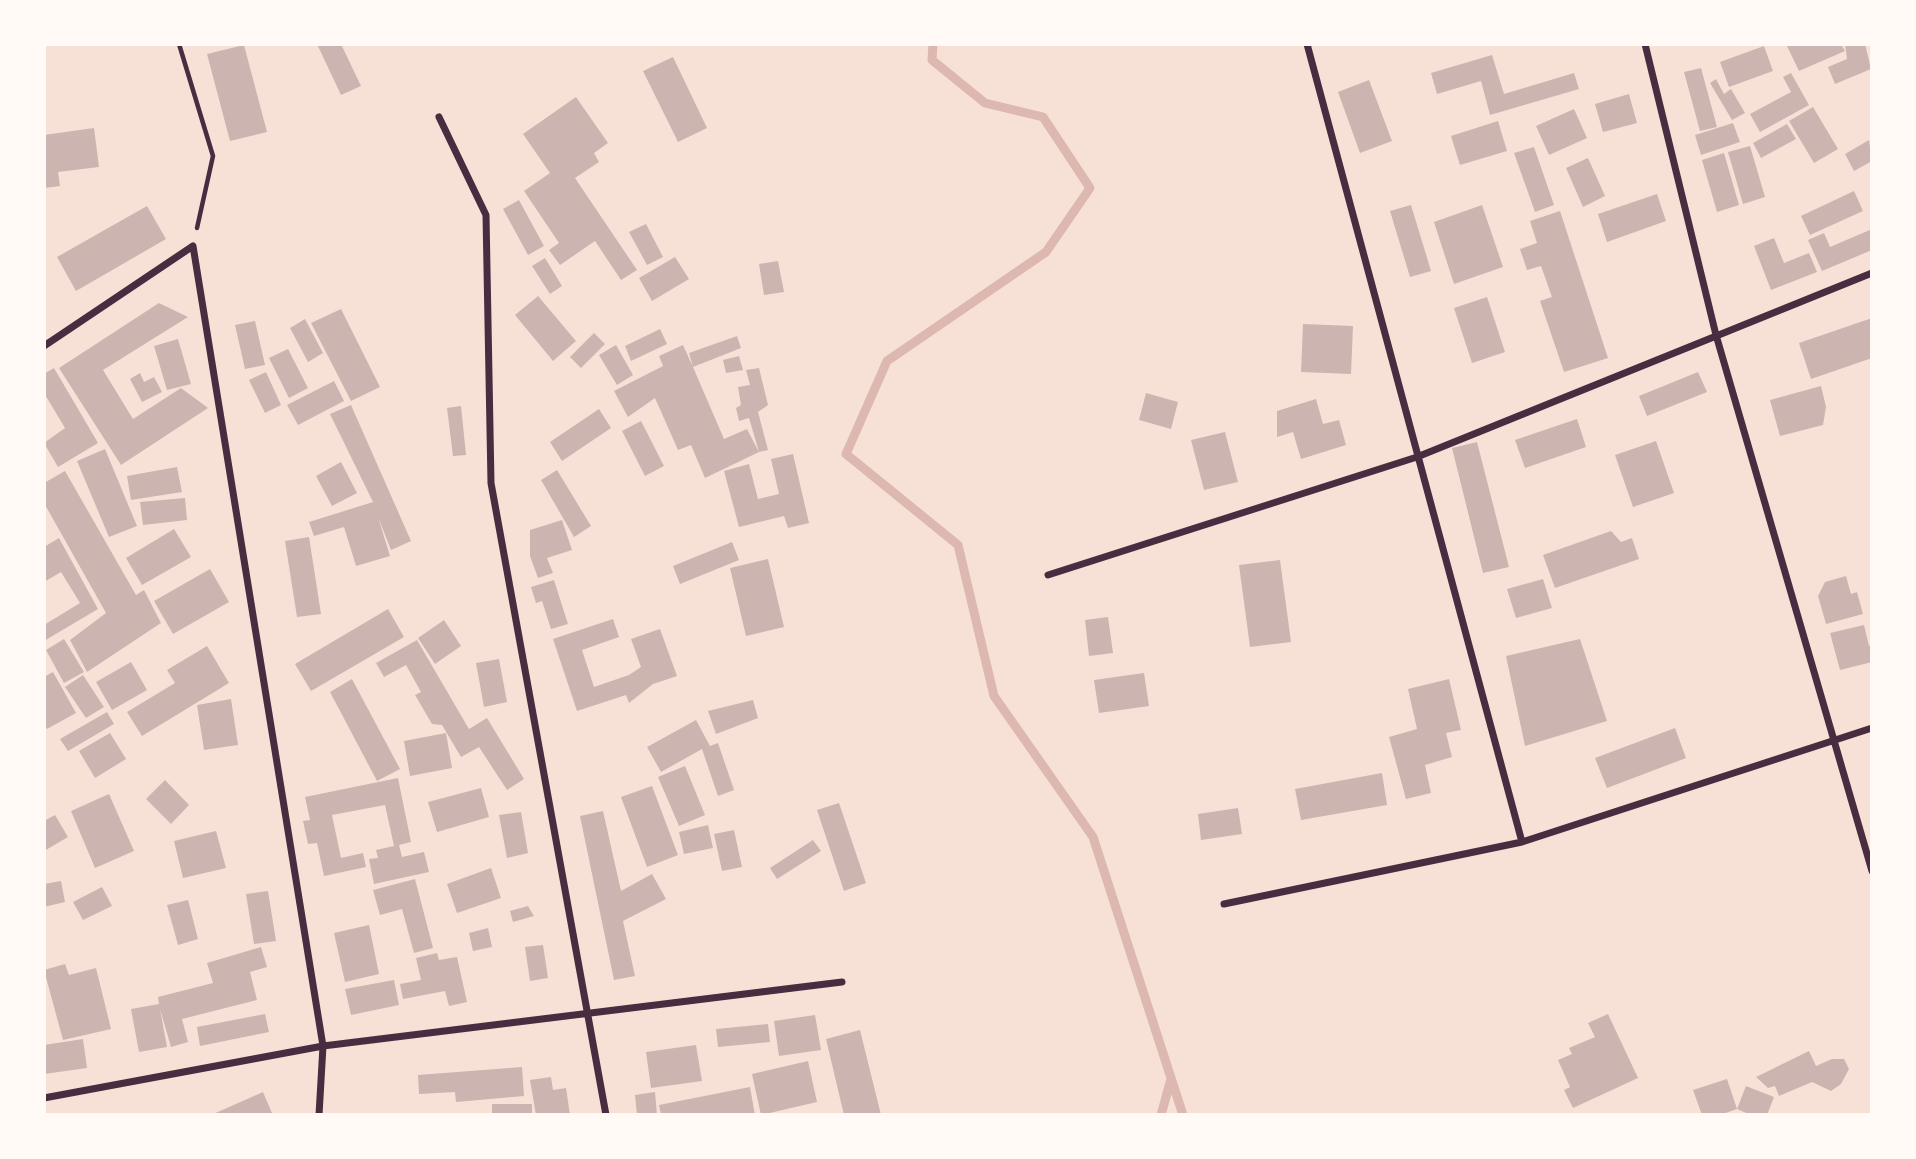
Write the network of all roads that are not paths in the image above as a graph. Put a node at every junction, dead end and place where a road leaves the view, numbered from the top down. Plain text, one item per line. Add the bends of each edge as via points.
1 (1307, 44) edge
2 (1645, 44) edge
3 (439, 117) dead end
4 (1872, 273) edge
5 (1716, 335) junction
6 (44, 346) edge
7 (1418, 457) junction
8 (1048, 575) dead end
9 (1872, 728) edge
10 (1836, 741) junction
11 (1522, 842) junction
12 (1872, 871) edge
13 (1224, 904) dead end
14 (842, 982) dead end
15 (589, 1013) junction
16 (323, 1046) junction
17 (44, 1097) edge
18 (319, 1115) edge
19 (606, 1115) edge

1 - 7 street
2 - 5 street
3 - 15 street via 485,215 491,483
4 - 5 street
5 - 7 street
5 - 10 street
6 - 16 street via 192,246
7 - 8 street
7 - 11 street
9 - 10 street
10 - 11 street
10 - 12 street
11 - 13 street
14 - 15 street
15 - 16 street
15 - 19 street
16 - 17 street
16 - 18 street

